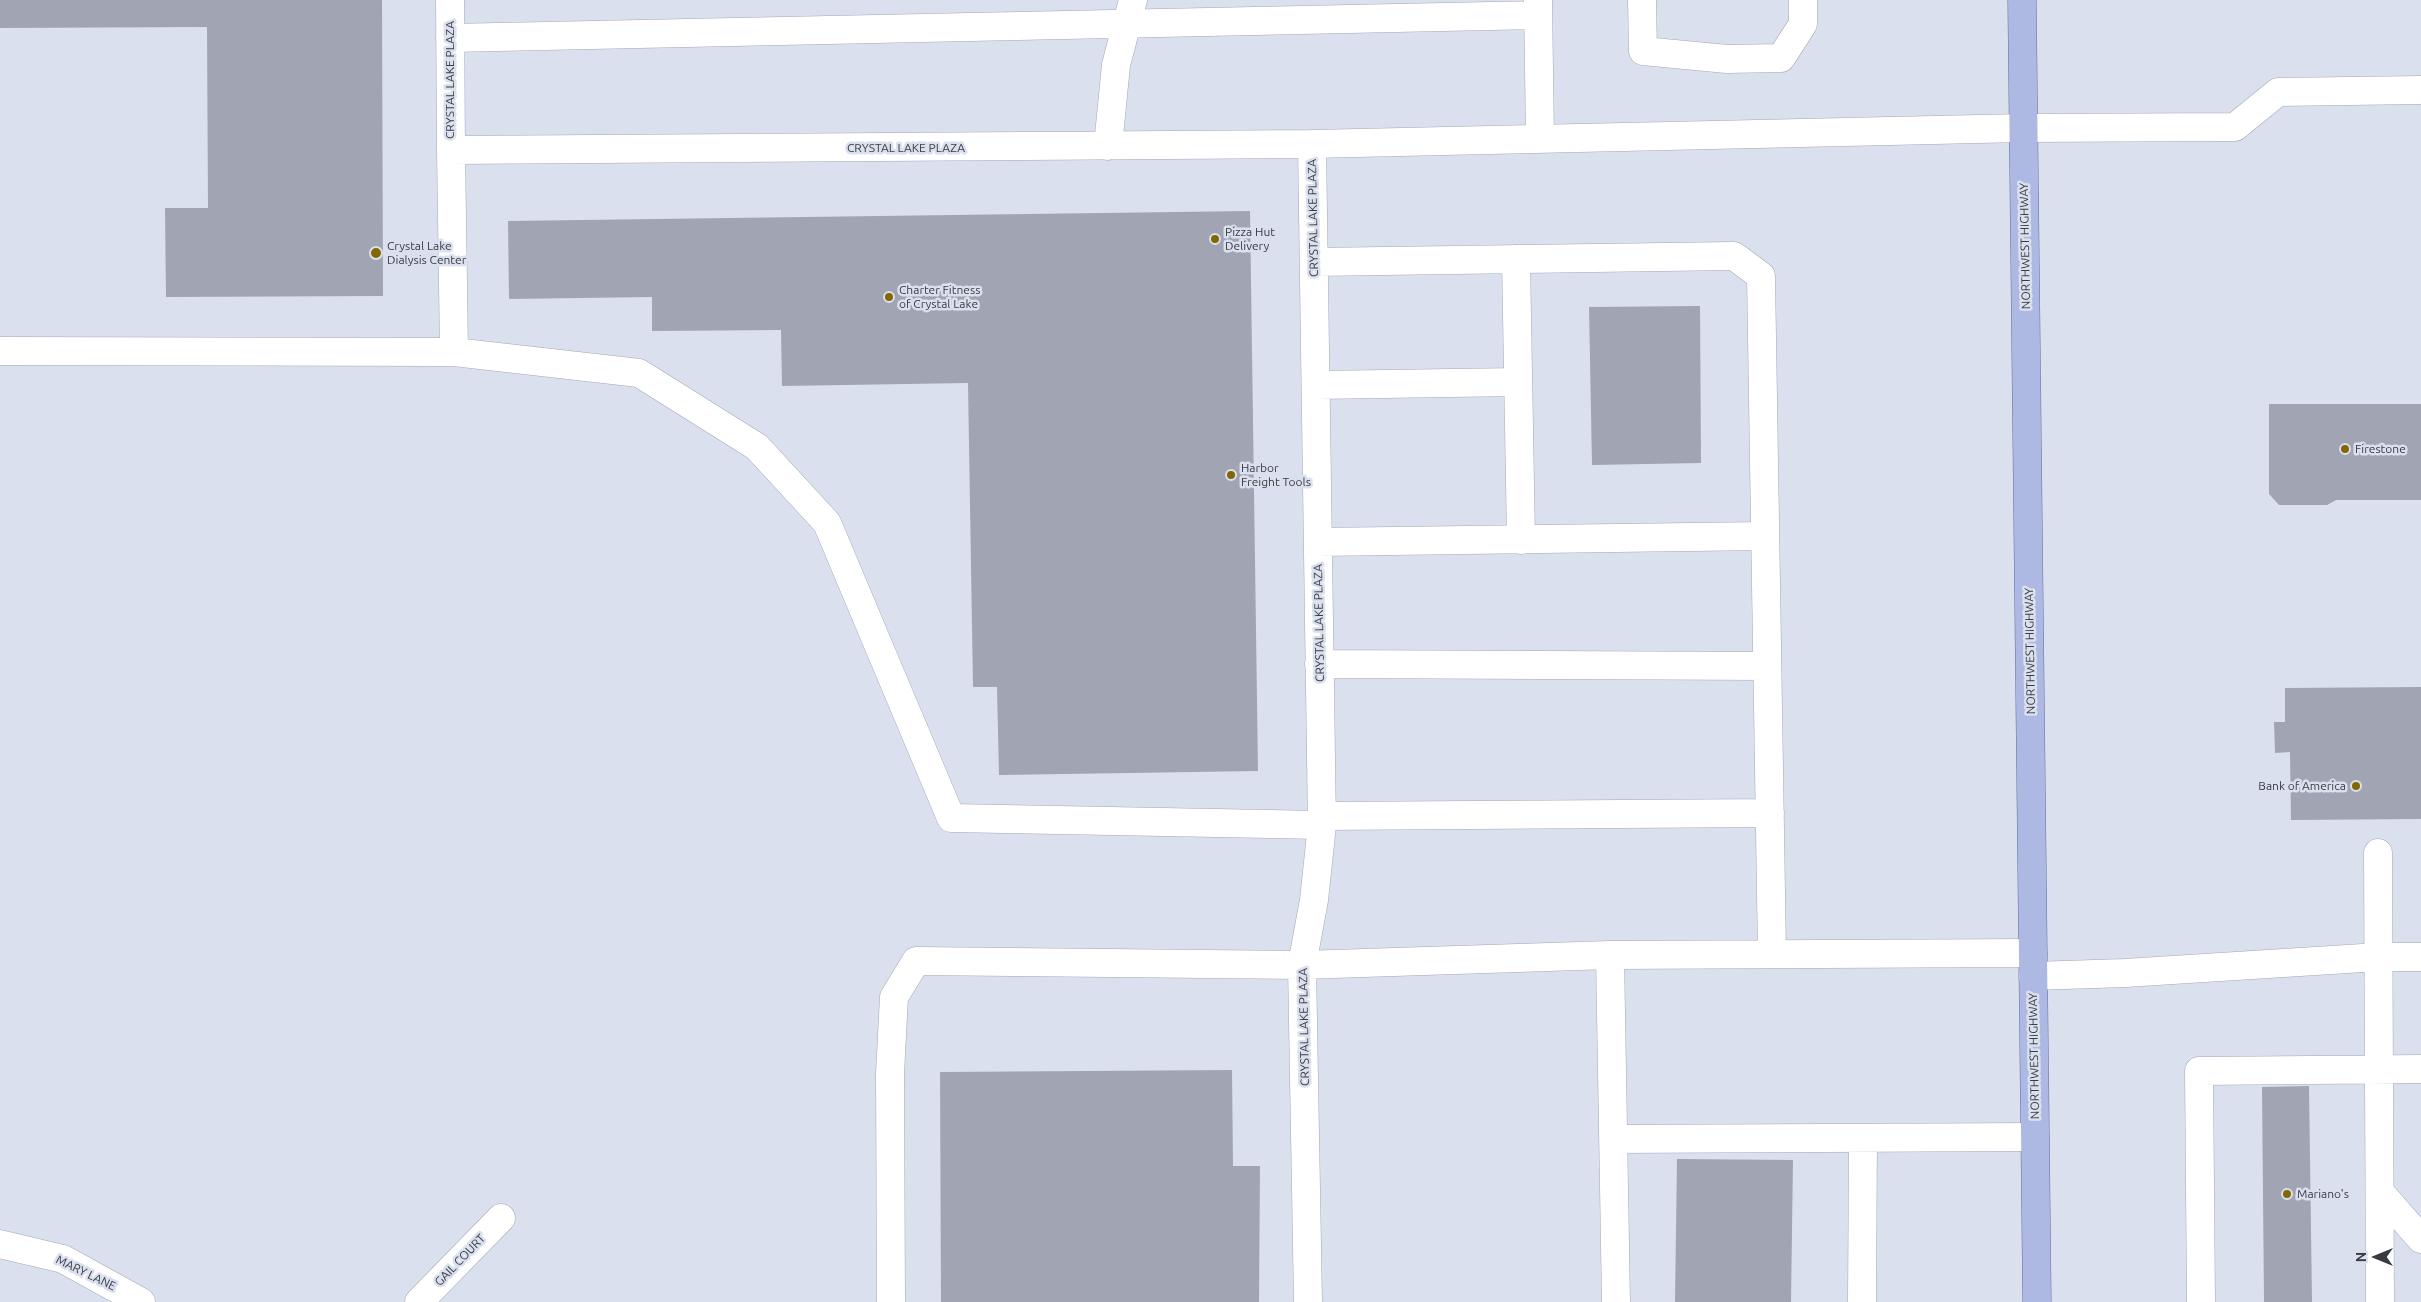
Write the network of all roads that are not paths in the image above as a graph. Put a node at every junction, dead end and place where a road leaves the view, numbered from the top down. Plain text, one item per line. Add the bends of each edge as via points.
1 (450, 0) edge
2 (1642, 0) edge
3 (1803, 0) edge
4 (2022, 0) edge
5 (1538, 7) edge
6 (1130, 12) edge
7 (450, 38) junction
8 (2421, 90) edge
9 (2023, 128) junction
10 (1540, 139) junction
11 (1312, 144) junction
12 (1108, 146) junction
13 (451, 150) junction
14 (1516, 259) junction
15 (1314, 262) junction
16 (0, 352) edge
17 (454, 352) junction
18 (1518, 382) junction
19 (1316, 385) junction
20 (1765, 536) junction
21 (1520, 540) junction
22 (1318, 542) junction
23 (1319, 664) junction
24 (1767, 666) junction
25 (1770, 813) junction
26 (1322, 820) junction
27 (2378, 852) dead end
28 (1772, 954) junction
29 (1610, 955) junction
30 (2379, 957) junction
31 (2421, 957) edge
32 (1302, 964) junction
33 (2033, 964) junction
34 (2379, 1069) junction
35 (2421, 1069) edge
36 (2035, 1137) junction
37 (1863, 1138) junction
38 (1614, 1139) junction
39 (2380, 1192) junction
40 (501, 1218) dead end
41 (2421, 1239) edge
42 (0, 1244) edge
43 (141, 1302) edge
44 (418, 1302) edge
45 (892, 1302) edge
46 (1308, 1302) edge
47 (1616, 1302) edge
48 (1862, 1302) edge
49 (2037, 1302) edge
50 (2201, 1302) edge
51 (2380, 1302) edge

1 - 7 street, CRYSTAL LAKE PLAZA
2 - 3 street via 1643,51 1703,59 1781,58 1803,24
4 - 9 main road, NORTHWEST HIGHWAY
5 - 6 street
5 - 10 street
6 - 7 street
6 - 12 street via 1116,65
7 - 13 street, CRYSTAL LAKE PLAZA
8 - 9 street via 2278,92 2235,127
9 - 10 street
9 - 33 main road, NORTHWEST HIGHWAY
10 - 11 street
11 - 12 street, CRYSTAL LAKE PLAZA
11 - 15 street, CRYSTAL LAKE PLAZA
12 - 13 street, CRYSTAL LAKE PLAZA
13 - 17 street
14 - 15 street
14 - 18 street
14 - 20 street via 1734,256 1761,276
15 - 19 street, CRYSTAL LAKE PLAZA
16 - 17 street
17 - 26 street via 638,374 757,447 827,523 951,818
18 - 19 street
18 - 21 street
19 - 22 street, CRYSTAL LAKE PLAZA
20 - 21 street
20 - 24 street
21 - 22 street
22 - 23 street, CRYSTAL LAKE PLAZA
23 - 24 street
23 - 26 street, CRYSTAL LAKE PLAZA
24 - 25 street
25 - 26 street
25 - 28 street
26 - 32 street, CRYSTAL LAKE PLAZA via 1314,900
27 - 30 street
28 - 29 street
28 - 33 street
29 - 32 street
29 - 38 street
30 - 31 street
30 - 33 street via 2125,974
30 - 34 street
32 - 45 street via 916,961 894,997 890,1074
32 - 46 street, CRYSTAL LAKE PLAZA
33 - 36 main road, NORTHWEST HIGHWAY
34 - 35 street
34 - 39 street
34 - 50 street via 2198,1071
36 - 37 street
36 - 49 main road, NORTHWEST HIGHWAY
37 - 38 street
37 - 48 street
38 - 47 street
39 - 41 street
39 - 51 street
40 - 44 street, GAIL COURT
42 - 43 street, MARY LANE via 63,1259

